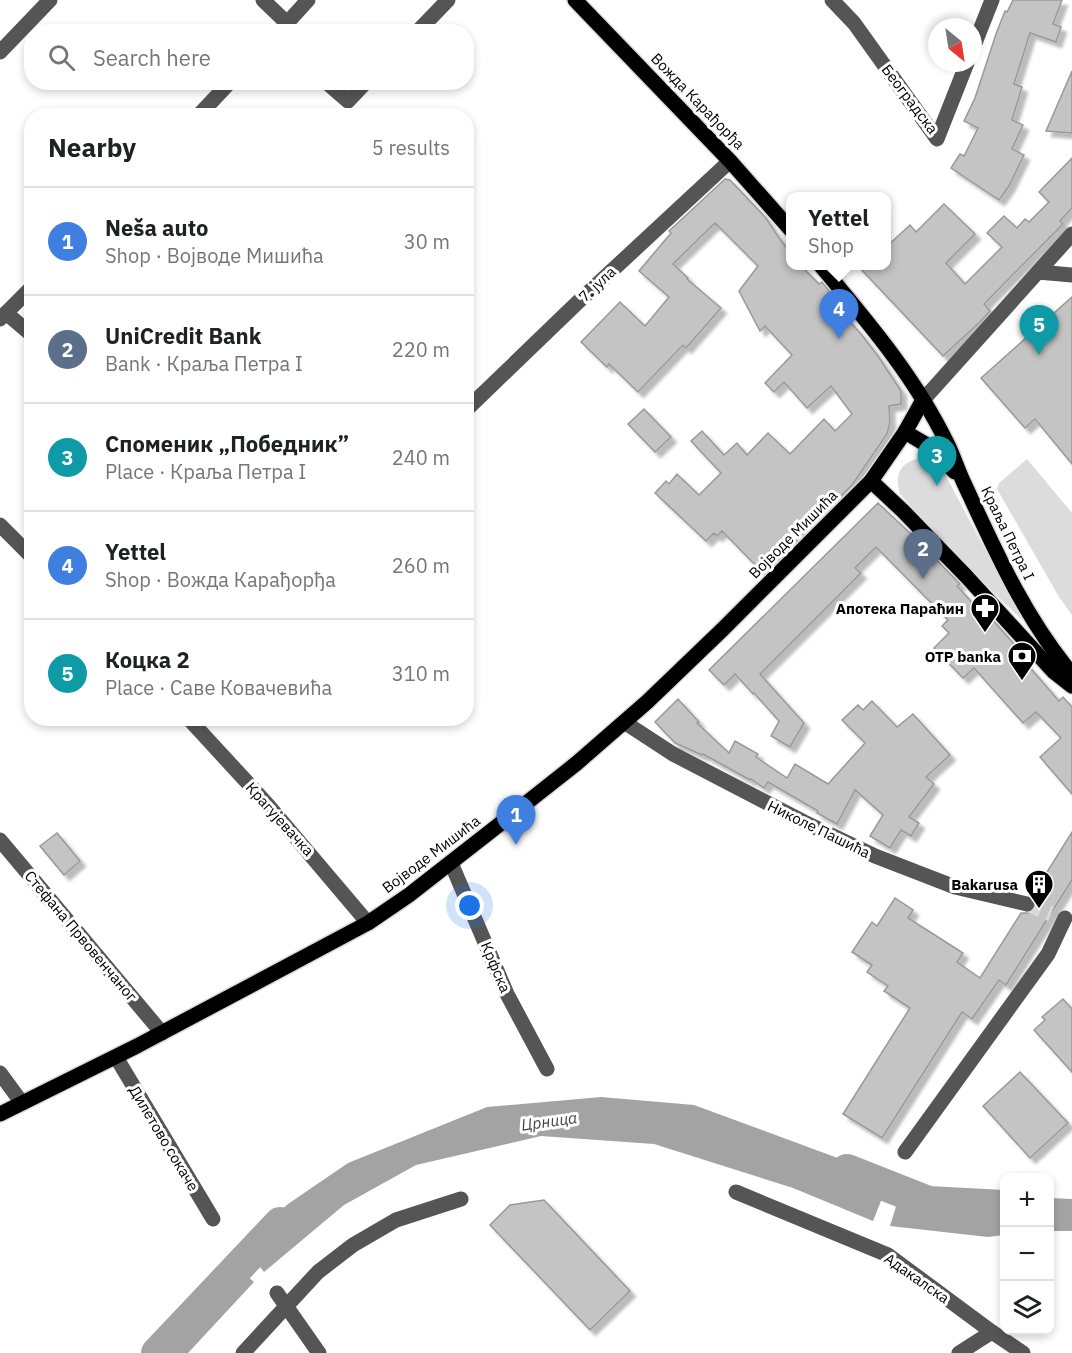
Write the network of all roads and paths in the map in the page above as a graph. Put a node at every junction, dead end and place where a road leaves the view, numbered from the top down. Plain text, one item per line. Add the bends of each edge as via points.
1 (50, 0) edge
2 (263, 0) edge
3 (308, 0) edge
4 (448, 0) edge
5 (575, 0) edge
6 (832, 0) edge
7 (992, 0) edge
8 (25, 24) edge
9 (281, 24) edge
10 (286, 24) edge
11 (425, 24) edge
12 (24, 25) edge
13 (982, 25) edge
14 (2, 46) edge
15 (963, 72) edge
16 (222, 90) edge
17 (336, 90) edge
18 (358, 90) edge
19 (206, 108) edge
20 (730, 161) junction
21 (786, 224) edge
22 (1072, 234) edge
23 (824, 270) edge
24 (1038, 272) junction
25 (1072, 275) edge
26 (24, 295) edge
27 (3, 316) edge
28 (24, 330) edge
29 (923, 400) junction
30 (474, 402) edge
31 (905, 432) junction
32 (962, 478) junction
33 (871, 481) junction
34 (0, 525) edge
35 (24, 549) edge
36 (1072, 674) edge
37 (1072, 686) edge
38 (624, 722) junction
39 (195, 726) edge
40 (0, 840) edge
41 (451, 863) junction
42 (1027, 904) tunnel mouth
43 (1063, 918) edge
44 (368, 923) junction
45 (162, 1033) junction
46 (116, 1057) junction
47 (547, 1069) dead end
48 (0, 1073) edge
49 (22, 1103) junction
50 (0, 1114) edge
51 (905, 1152) dead end
52 (736, 1192) dead end
53 (461, 1199) dead end
54 (213, 1219) dead end
55 (277, 1293) dead end
56 (286, 1306) junction
57 (992, 1332) junction
58 (243, 1353) edge
59 (319, 1353) edge
60 (959, 1353) edge
61 (1023, 1353) edge

1 - 8 street
2 - 9 street
3 - 10 street
4 - 11 street
5 - 20 main road, Вожда Карађорђа
6 - 15 street, Београдска via 854,23 937,139
7 - 13 street
12 - 14 street
16 - 19 street
17 - 18 street via 348,100
20 - 21 main road, Вожда Карађорђа
20 - 30 street, 7. јула
22 - 24 street
23 - 29 main road via 893,354
24 - 25 street
24 - 29 street
26 - 27 street
27 - 28 street
29 - 31 main road
29 - 32 main road, Краља Петра I
31 - 32 main road via 927,445
31 - 33 main road
32 - 36 main road, Краља Петра I via 1030,618
33 - 37 main road via 1053,671
33 - 38 main road, Војводе Мишића
34 - 35 street
38 - 41 main road, Војводе Мишића
38 - 42 street, Николе Пашића via 682,759 874,856 955,887
39 - 44 street, Крагујевачка
40 - 45 street, Стефана Првовенчаног
41 - 44 main road, Војводе Мишића
41 - 47 street, Крфска via 507,994
43 - 51 street via 1048,954
44 - 45 main road, Војводе Мишића
45 - 46 main road, Војводе Мишића
46 - 49 main road, Војводе Мишића
46 - 54 street, Дилетово сокаче
48 - 49 street
49 - 50 main road, Војводе Мишића
52 - 57 street, Адакалска via 888,1256
53 - 56 street via 396,1220 353,1245 318,1272
55 - 56 street
56 - 58 street
56 - 59 street
57 - 60 street
57 - 61 street, Адакалска

